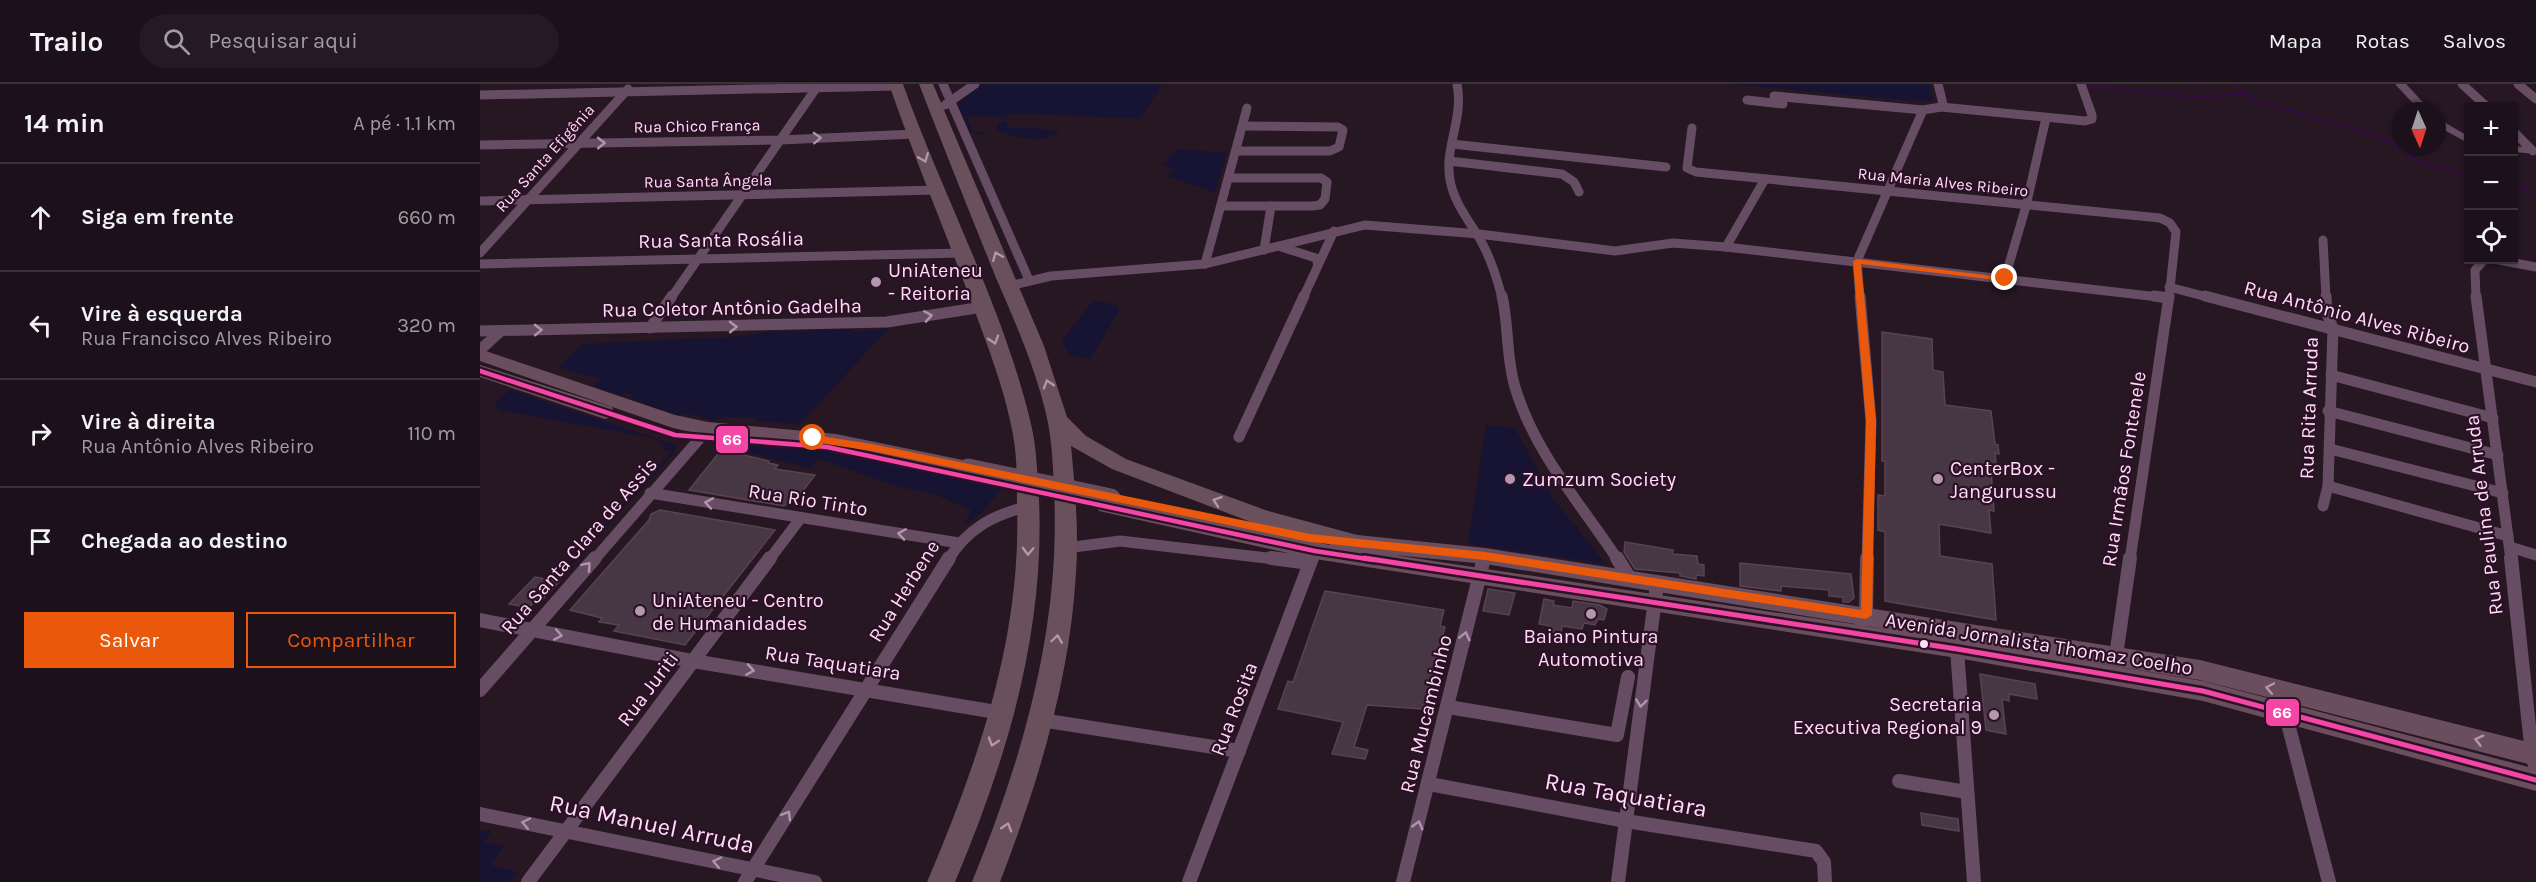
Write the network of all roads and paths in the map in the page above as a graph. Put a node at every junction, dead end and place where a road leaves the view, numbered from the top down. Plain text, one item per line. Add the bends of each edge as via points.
1 (801, 84) edge
2 (926, 84) edge
3 (943, 84) edge
4 (975, 84) edge
5 (1457, 84) edge
6 (1938, 84) edge
7 (2081, 84) edge
8 (2400, 84) edge
9 (2462, 84) edge
10 (2518, 84) edge
11 (896, 85) edge
12 (818, 86) edge
13 (629, 88) edge
14 (480, 93) edge
15 (1774, 96) dead end
16 (2536, 99) edge
17 (1747, 100) dead end
18 (1844, 102) junction
19 (2417, 102) edge
20 (2482, 102) edge
21 (943, 106) junction
22 (1941, 107) junction
23 (1247, 108) dead end
24 (1923, 111) junction
25 (2046, 118) junction
26 (1244, 126) junction
27 (2446, 126) edge
28 (1692, 128) dead end
29 (915, 134) junction
30 (2518, 136) edge
31 (2464, 137) edge
32 (780, 140) junction
33 (577, 144) junction
34 (1452, 144) junction
35 (480, 145) edge
36 (2518, 149) edge
37 (1236, 151) junction
38 (2535, 151) edge
39 (1449, 161) junction
40 (1666, 167) dead end
41 (1229, 178) junction
42 (1765, 179) junction
43 (937, 190) junction
44 (1888, 191) junction
45 (1580, 192) dead end
46 (741, 196) junction
47 (528, 200) junction
48 (480, 201) edge
49 (1221, 206) junction
50 (1271, 206) junction
51 (2026, 206) junction
52 (1334, 231) junction
53 (1479, 234) junction
54 (2323, 240) dead end
55 (1279, 246) junction
56 (1726, 247) junction
57 (1264, 250) junction
58 (480, 253) edge
59 (962, 253) junction
60 (698, 258) junction
61 (1857, 261) junction
62 (480, 264) edge
63 (1205, 264) junction
64 (1318, 264) junction
65 (2480, 264) edge
66 (2518, 264) edge
67 (2536, 267) edge
68 (2005, 278) junction
69 (1029, 280) junction
70 (1009, 286) junction
71 (2169, 292) junction
72 (983, 307) junction
73 (650, 328) junction
74 (2332, 328) junction
75 (480, 331) edge
76 (501, 331) junction
77 (480, 350) edge
78 (480, 355) edge
79 (2487, 369) junction
80 (480, 371) edge
81 (2331, 375) junction
82 (2536, 382) edge
83 (2328, 411) junction
84 (2493, 418) junction
85 (1058, 420) junction
86 (703, 433) junction
87 (1239, 437) dead end
88 (2330, 449) junction
89 (2498, 455) junction
90 (2328, 486) junction
91 (650, 493) junction
92 (2503, 494) junction
93 (1108, 502) junction
94 (1029, 506) junction
95 (2323, 506) dead end
96 (800, 519) junction
97 (1353, 542) junction
98 (2509, 542) junction
99 (959, 543) junction
100 (1066, 548) junction
101 (2536, 555) edge
102 (1485, 556) junction
103 (1312, 557) junction
104 (1480, 578) junction
105 (1630, 579) junction
106 (1656, 594) junction
107 (1866, 615) junction
108 (480, 620) edge
109 (531, 630) junction
110 (1852, 633) junction
111 (1957, 649) junction
112 (2116, 656) junction
113 (2086, 661) junction
114 (693, 662) junction
115 (1628, 678) dead end
116 (2202, 681) junction
117 (868, 689) junction
118 (480, 690) edge
119 (1448, 707) junction
120 (2285, 712) junction
121 (1002, 713) junction
122 (1041, 720) junction
123 (1239, 751) junction
124 (2535, 759) edge
125 (2536, 780) edge
126 (1899, 781) dead end
127 (1429, 784) junction
128 (1967, 792) junction
129 (480, 814) edge
130 (1626, 820) junction
131 (567, 832) junction
132 (749, 876) edge
133 (528, 882) edge
134 (815, 882) edge
135 (941, 882) edge
136 (986, 882) edge
137 (1189, 882) edge
138 (1403, 882) edge
139 (1618, 882) edge
140 (1825, 882) edge
141 (1974, 882) edge
142 (2329, 882) edge

1 - 13 street
2 - 21 highway
3 - 21 street
4 - 21 street
5 - 34 street via 1462,108
6 - 22 street
7 - 25 street via 2092,119
8 - 19 street
9 - 20 street
10 - 16 street
11 - 12 street
11 - 29 highway
12 - 13 street
12 - 32 street
13 - 14 street
13 - 33 street, Rua Santa Efigênia
15 - 18 street
17 - 18 street via 1845,110
18 - 24 street
21 - 69 street
70 -> 21 highway
22 - 24 street
22 - 25 street
23 - 26 street
24 - 44 street
25 - 51 street
26 - 37 street
26 - 37 street via 1343,130 1337,149
27 - 31 street
28 - 42 street, Rua Maria Alves Ribeiro via 1689,170
32 -> 29 street, Rua Chico França
29 -> 43 highway
30 - 38 street
33 -> 32 street, Rua Chico França
32 - 46 street
33 - 35 street, Rua Chico França
33 - 47 street, Rua Santa Efigênia
34 - 39 street
34 - 40 street
36 - 38 street
37 - 41 street
39 - 45 street via 1562,174
39 - 53 street via 1453,190
41 - 49 street
41 - 50 street via 1325,179 1323,202
42 - 44 street, Rua Maria Alves Ribeiro
42 - 56 street
43 - 46 street, Rua Santa Ângela
43 - 59 highway
44 - 51 street, Rua Maria Alves Ribeiro
44 - 61 street
46 - 47 street, Rua Santa Ângela
46 - 60 street
47 - 48 street, Rua Santa Ângela
47 - 58 street, Rua Santa Efigênia
49 - 50 street
49 - 63 street
50 - 57 street
51 - 68 street
51 - 71 street, Rua Maria Alves Ribeiro via 2139,215 2170,222 2176,232
52 - 53 street via 1365,225
52 - 55 street
52 - 64 street
53 - 56 street, Rua Antônio Alves Ribeiro via 1615,251 1673,243
53 - 105 street via 1506,312 1510,366 1522,409 1556,474
54 - 74 street, Rua Rita Arruda via 2327,314
55 - 57 street
55 - 64 street via 1316,258
56 - 61 street, Rua Antônio Alves Ribeiro
57 - 63 street
59 - 60 street, Rua Santa Rosália
59 - 72 highway
60 - 62 street, Rua Santa Rosália
60 - 73 street
61 - 68 street, Rua Antônio Alves Ribeiro
61 - 107 street via 1871,421
63 - 69 street
64 - 87 street
65 - 79 street, Rua Paulina de Arruda via 2475,270 2474,282
66 - 67 street
68 - 71 street, Rua Antônio Alves Ribeiro
69 - 70 street
85 -> 70 highway via 1036,349
71 - 74 street, Rua Antônio Alves Ribeiro
71 - 112 street, Rua Irmãos Fontenele
73 -> 72 street, Rua Coletor Antônio Gadelha via 887,322
72 -> 94 highway via 1024,434
76 -> 73 street, Rua Coletor Antônio Gadelha
74 - 79 street, Rua Antônio Alves Ribeiro
74 - 81 street, Rua Rita Arruda
75 - 76 street, Rua Coletor Antônio Gadelha
76 - 77 street
78 - 86 main road, Avenida Jornalista Thomaz Coelho
79 - 82 street, Rua Antônio Alves Ribeiro
79 - 84 street, Rua Paulina de Arruda
80 - 86 main road, Avenida Jornalista Thomaz Coelho via 675,435
81 - 83 street, Rua Rita Arruda
81 - 84 street
83 - 88 street, Rua Rita Arruda
83 - 89 street
84 - 89 street, Rua Paulina de Arruda
97 -> 85 highway via 1264,518 1119,464 1078,441
85 - 100 highway
86 - 91 street, Rua Santa Clara de Assis
86 - 93 main road, Avenida Jornalista Thomaz Coelho via 827,447 966,471
88 - 90 street, Rua Rita Arruda
88 - 92 street
89 - 92 street, Rua Paulina de Arruda
90 - 95 street, Rua Rita Arruda
90 - 98 street
96 -> 91 street, Rua Rio Tinto
109 -> 91 street, Rua Santa Clara de Assis
92 - 98 street, Rua Paulina de Arruda
93 - 97 main road, Avenida Jornalista Thomaz Coelho
93 - 103 main road, Avenida Jornalista Thomaz Coelho
94 - 99 street, Rua Herbene via 993,516 975,526
94 -> 121 highway via 1021,623
99 -> 96 street, Rua Rio Tinto
96 - 114 street, Rua Juriti
97 - 102 main road, Avenida Jornalista Thomaz Coelho
98 - 101 street
98 - 124 street, Rua Paulina de Arruda
99 - 117 street, Rua Herbene
100 - 103 street via 1120,541
122 -> 100 highway via 1057,646
102 - 104 street, Rua Mucambinho
102 - 105 main road, Avenida Jornalista Thomaz Coelho
103 - 104 main road, Avenida Jornalista Thomaz Coelho
103 - 123 street, Rua Rosita
104 - 106 main road, Avenida Jornalista Thomaz Coelho
119 -> 104 street, Rua Mucambinho
105 - 106 main road, Avenida Jornalista Thomaz Coelho
106 - 107 main road, Avenida Jornalista Thomaz Coelho
106 - 110 main road, Avenida Jornalista Thomaz Coelho
106 -> 130 street
107 - 110 street
107 - 113 main road, Avenida Jornalista Thomaz Coelho
108 - 109 street, Rua Taquatiara
109 -> 114 street, Rua Taquatiara
109 - 118 street, Rua Santa Clara de Assis
110 - 111 main road, Avenida Jornalista Thomaz Coelho
111 - 113 main road, Avenida Jornalista Thomaz Coelho
111 - 128 street
112 - 113 main road, Avenida Jornalista Thomaz Coelho
112 - 116 main road, Avenida Jornalista Thomaz Coelho
113 - 116 main road, Avenida Jornalista Thomaz Coelho
114 -> 117 street, Rua Taquatiara
114 - 131 street, Rua Juriti
115 - 119 street via 1617,735
116 - 120 main road, Avenida Jornalista Thomaz Coelho
124 -> 116 main road, Avenida Jornalista Thomaz Coelho
117 - 121 street, Rua Taquatiara
132 -> 117 street, Rua Herbene
119 - 127 street, Rua Mucambinho
120 - 125 main road, Avenida Jornalista Thomaz Coelho
120 - 142 street
121 -> 135 highway via 974,800
122 - 123 street
136 -> 122 highway
123 - 137 street, Rua Rosita
126 - 128 street
127 - 130 street, Rua Taquatiara
138 -> 127 street, Rua Mucambinho
128 - 141 street
131 -> 129 street, Rua Manuel Arruda
130 - 139 street
130 - 140 street, Rua Taquatiara via 1815,851 1824,862
132 -> 131 street, Rua Manuel Arruda
131 - 133 street, Rua Juriti
132 - 134 street, Rua Manuel Arruda

